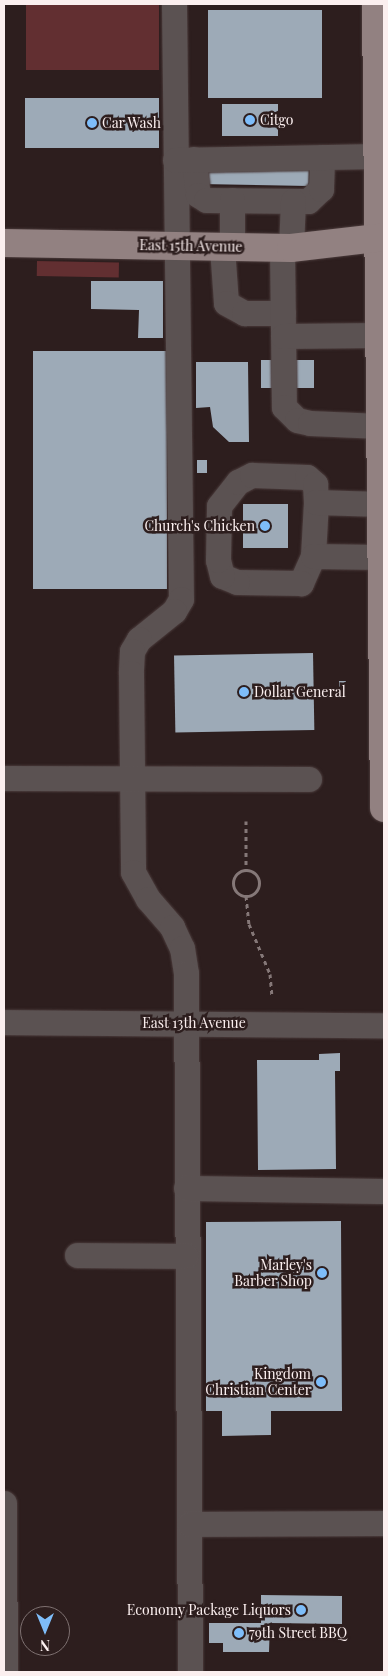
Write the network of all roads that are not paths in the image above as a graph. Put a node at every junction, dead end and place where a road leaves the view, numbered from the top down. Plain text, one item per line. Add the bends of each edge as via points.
1 (174, 4) edge
2 (376, 4) edge
3 (322, 156) junction
4 (377, 156) junction
5 (184, 159) junction
6 (232, 200) junction
7 (292, 201) junction
8 (381, 238) edge
9 (4, 243) edge
10 (175, 246) junction
11 (227, 247) junction
12 (286, 248) junction
13 (283, 324) junction
14 (379, 335) junction
15 (380, 426) junction
16 (316, 502) junction
17 (381, 504) junction
18 (313, 556) junction
19 (382, 557) junction
20 (383, 632) edge
21 (4, 778) edge
22 (132, 778) junction
23 (309, 779) dead end
24 (384, 808) edge
25 (4, 1022) edge
26 (184, 1023) junction
27 (384, 1025) edge
28 (186, 1188) junction
29 (384, 1191) edge
30 (77, 1255) dead end
31 (186, 1256) junction
32 (4, 1503) edge
33 (384, 1522) edge
34 (189, 1524) junction
35 (5, 1672) edge
36 (190, 1672) edge

1 - 5 street
2 - 4 main road
3 - 4 street
3 - 5 street
3 - 7 street via 321,188 308,201
4 - 8 main road
5 - 6 street via 198,195 206,200
5 - 10 street
6 - 7 street
6 - 11 street
7 - 12 street
8 - 12 main road, East 15th Avenue
8 - 14 main road
9 - 10 main road, East 15th Avenue
10 - 11 main road, East 15th Avenue
10 - 22 street via 181,599 132,651
11 - 12 main road, East 15th Avenue
11 - 13 street via 226,303 244,313
12 - 13 street
13 - 14 street
13 - 15 street via 284,407 289,415 322,425
14 - 15 main road
15 - 17 main road
16 - 17 street
16 - 18 street
16 - 18 street via 315,484 307,477 252,475 238,482 219,506 218,560 222,576 237,582 301,583
17 - 19 main road
18 - 19 street
19 - 20 main road
20 - 24 main road
21 - 22 street
22 - 23 street
22 - 26 street via 133,872 182,948
25 - 26 street, East 13th Avenue
26 - 27 street, East 13th Avenue
26 - 28 street
28 - 29 street
28 - 31 street
30 - 31 street
31 - 34 street
32 - 35 street
33 - 34 street
34 - 36 street

